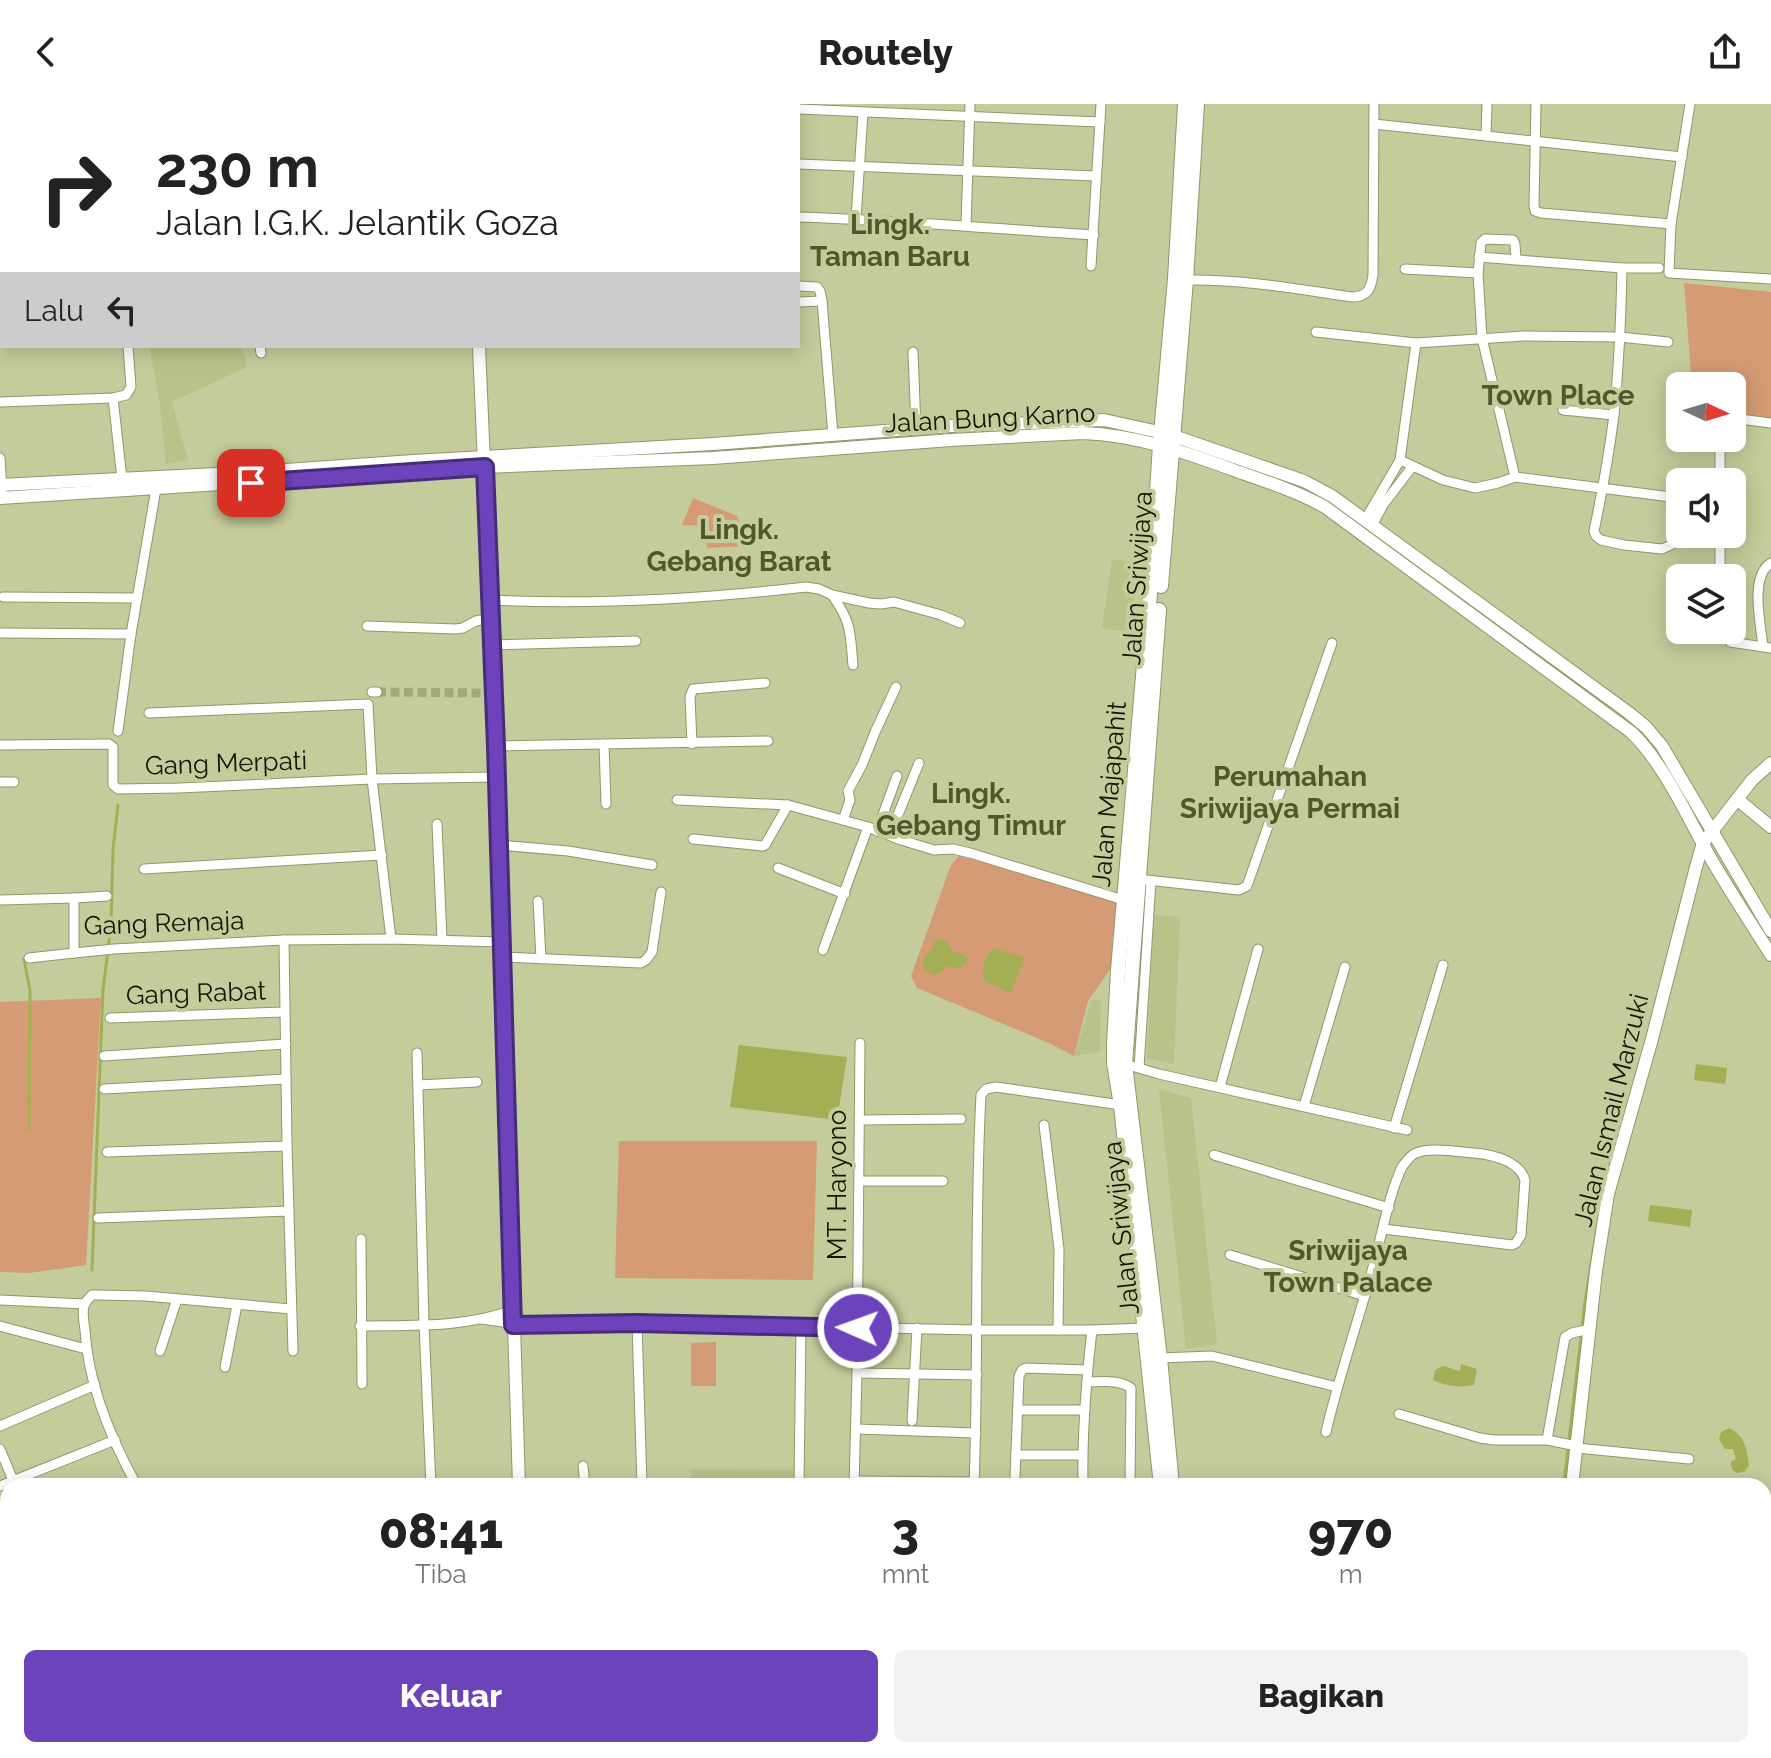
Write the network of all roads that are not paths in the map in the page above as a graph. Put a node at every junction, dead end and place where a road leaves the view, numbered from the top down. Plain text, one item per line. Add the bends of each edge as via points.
1 (970, 104) edge
2 (1101, 104) edge
3 (1185, 104) edge
4 (1197, 104) edge
5 (1374, 104) edge
6 (1487, 104) edge
7 (1536, 104) edge
8 (1690, 104) edge
9 (800, 109) edge
10 (861, 110) edge
11 (970, 118) junction
12 (1100, 122) junction
13 (1374, 124) junction
14 (1486, 136) junction
15 (1535, 141) junction
16 (1682, 157) junction
17 (800, 164) edge
18 (858, 168) junction
19 (968, 172) junction
20 (1096, 176) junction
21 (1187, 190) junction
22 (800, 217) edge
23 (856, 218) junction
24 (1671, 224) junction
25 (966, 225) junction
26 (1094, 235) junction
27 (1479, 257) junction
28 (1516, 260) junction
29 (1091, 266) dead end
30 (1622, 268) junction
31 (1659, 268) dead end
32 (1405, 269) dead end
33 (1478, 273) junction
34 (1771, 279) edge
35 (1186, 280) junction
36 (800, 286) edge
37 (822, 301) junction
38 (800, 302) edge
39 (1316, 332) dead end
40 (1620, 337) junction
41 (1482, 338) junction
42 (1668, 342) dead end
43 (1416, 343) junction
44 (128, 348) edge
45 (479, 348) edge
46 (913, 352) dead end
47 (113, 398) junction
48 (0, 402) edge
49 (1563, 410) dead end
50 (1614, 415) junction
51 (1746, 420) edge
52 (1771, 423) edge
53 (951, 426) junction
54 (916, 429) junction
55 (833, 435) junction
56 (951, 440) junction
57 (1166, 440) junction
58 (729, 442) junction
59 (730, 456) junction
60 (0, 458) edge
61 (1400, 460) junction
62 (484, 462) junction
63 (1412, 467) junction
64 (1515, 477) junction
65 (122, 479) junction
66 (157, 483) junction
67 (1602, 489) junction
68 (1, 492) edge
69 (1328, 502) junction
70 (1369, 523) junction
71 (1771, 563) edge
72 (832, 595) junction
73 (3, 597) dead end
74 (137, 598) junction
75 (489, 600) junction
76 (1466, 603) junction
77 (490, 618) junction
78 (960, 623) dead end
79 (367, 626) dead end
80 (0, 633) edge
81 (131, 634) junction
82 (636, 641) dead end
83 (1332, 643) dead end
84 (1742, 644) edge
85 (491, 645) junction
86 (1767, 648) edge
87 (853, 665) dead end
88 (765, 683) dead end
89 (896, 687) dead end
90 (1612, 709) junction
91 (149, 713) dead end
92 (118, 731) dead end
93 (768, 741) dead end
94 (604, 744) junction
95 (692, 744) junction
96 (0, 745) edge
97 (496, 746) junction
98 (919, 763) dead end
99 (1771, 763) edge
100 (897, 776) dead end
101 (495, 777) junction
102 (372, 779) junction
103 (0, 782) edge
104 (14, 782) dead end
105 (1737, 799) junction
106 (677, 800) dead end
107 (606, 804) dead end
108 (795, 807) junction
109 (843, 820) junction
110 (437, 824) dead end
111 (1771, 827) edge
112 (873, 829) junction
113 (1712, 833) junction
114 (891, 836) junction
115 (693, 839) dead end
116 (1703, 843) junction
117 (498, 845) junction
118 (382, 855) junction
119 (652, 865) dead end
120 (778, 868) dead end
121 (144, 869) dead end
122 (1139, 873) junction
123 (661, 892) dead end
124 (845, 894) junction
125 (107, 896) dead end
126 (74, 898) junction
127 (0, 900) edge
128 (538, 901) dead end
129 (1130, 902) junction
130 (1771, 931) edge
131 (391, 939) junction
132 (442, 939) junction
133 (284, 940) junction
134 (1767, 941) edge
135 (502, 942) junction
136 (1258, 949) dead end
137 (823, 950) dead end
138 (74, 953) junction
139 (1771, 955) edge
140 (502, 957) junction
141 (29, 958) dead end
142 (541, 959) junction
143 (1443, 965) dead end
144 (1345, 967) dead end
145 (284, 1012) junction
146 (110, 1018) dead end
147 (860, 1043) dead end
148 (286, 1044) junction
149 (417, 1053) dead end
150 (104, 1056) dead end
151 (1132, 1066) junction
152 (286, 1079) junction
153 (477, 1082) dead end
154 (418, 1085) junction
155 (1220, 1087) junction
156 (104, 1089) dead end
157 (1121, 1105) junction
158 (1304, 1106) junction
159 (961, 1119) dead end
160 (859, 1120) junction
161 (1044, 1125) dead end
162 (1394, 1128) junction
163 (1407, 1130) dead end
164 (287, 1146) junction
165 (107, 1152) dead end
166 (1214, 1155) dead end
167 (859, 1181) junction
168 (943, 1181) dead end
169 (1389, 1208) junction
170 (289, 1211) junction
171 (98, 1218) dead end
172 (1139, 1221) junction
173 (1384, 1229) junction
174 (361, 1239) dead end
175 (1230, 1255) dead end
176 (1365, 1296) junction
177 (177, 1299) junction
178 (0, 1300) edge
179 (85, 1304) junction
180 (237, 1305) junction
181 (291, 1309) junction
182 (512, 1310) junction
183 (482, 1319) junction
184 (637, 1323) junction
185 (424, 1324) junction
186 (513, 1325) junction
187 (0, 1326) edge
188 (360, 1326) junction
189 (801, 1326) junction
190 (858, 1328) junction
191 (917, 1328) junction
192 (1145, 1328) junction
193 (977, 1330) junction
194 (1058, 1330) junction
195 (1092, 1330) junction
196 (1587, 1330) junction
197 (86, 1350) junction
198 (160, 1351) dead end
199 (293, 1351) dead end
200 (1160, 1358) junction
201 (225, 1367) dead end
202 (1087, 1370) junction
203 (857, 1373) junction
204 (916, 1374) junction
205 (977, 1375) junction
206 (1087, 1382) junction
207 (362, 1384) dead end
208 (95, 1385) junction
209 (1337, 1387) junction
210 (1018, 1410) junction
211 (1085, 1410) junction
212 (1399, 1414) dead end
213 (912, 1421) dead end
214 (0, 1426) edge
215 (856, 1429) junction
216 (1326, 1432) dead end
217 (976, 1433) junction
218 (115, 1440) junction
219 (1547, 1440) junction
220 (1571, 1445) junction
221 (0, 1449) edge
222 (1016, 1455) junction
223 (1082, 1455) junction
224 (1689, 1459) dead end
225 (583, 1466) dead end
226 (1015, 1477) dead end
227 (12, 1478) edge
228 (18, 1478) edge
229 (133, 1478) edge
230 (431, 1478) edge
231 (519, 1478) edge
232 (584, 1478) edge
233 (642, 1478) edge
234 (799, 1478) edge
235 (854, 1478) edge
236 (974, 1478) edge
237 (1083, 1478) edge
238 (1130, 1478) edge
239 (1160, 1478) edge
240 (1171, 1478) edge
241 (1572, 1478) edge

1 - 11 street
2 - 12 street
3 - 21 main road
4 - 21 main road, Jalan Sriwijaya
5 - 13 street
6 - 14 street
7 - 15 street
8 - 16 street
9 - 10 street
10 - 11 street
10 - 18 street
11 - 12 street
11 - 19 street
12 - 20 street
13 - 14 street
13 - 35 street via 1373,275 1366,294 1352,297 1251,282
14 - 15 street
15 - 16 street
15 - 24 street via 1538,212
16 - 24 street
17 - 18 street
18 - 19 street
18 - 23 street
19 - 20 street
19 - 25 street
20 - 26 street
21 - 35 main road, Jalan Sriwijaya
21 - 57 main road via 1175,279
22 - 23 street
23 - 25 street
24 - 34 street via 1669,273
25 - 26 street
26 - 29 street
27 - 28 street
27 - 28 street via 1485,239 1509,239 1515,244
27 - 33 street
28 - 30 street
30 - 31 street
30 - 40 street
32 - 33 street
33 - 41 street
35 - 57 main road, Jalan Sriwijaya
36 - 37 street via 817,287
37 - 38 street
37 - 55 street
39 - 43 street
40 - 41 street
40 - 42 street
40 - 50 street
41 - 43 street
41 - 64 street
43 - 61 street
44 - 47 street via 131,387 126,395
45 - 62 main road
46 - 54 street
47 - 48 street
47 - 65 street
49 - 50 street
50 - 67 street
51 - 52 street
53 - 54 main road
53 - 56 main road
53 - 57 main road via 1104,420
54 - 55 main road
55 - 58 main road
56 - 57 main road, Jalan Bung Karno via 1093,433
56 - 59 main road, Jalan Bung Karno
57 - 69 main road, Jalan Bung Karno
57 - 122 main road, Jalan Sriwijaya
58 - 59 main road
58 - 62 main road
59 - 62 main road, Jalan Bung Karno
60 - 68 street
61 - 63 street
61 - 70 street
62 - 66 main road, Jalan Bung Karno
62 - 75 main road
63 - 64 street via 1475,488
63 - 70 street
64 - 67 street
65 - 66 main road
65 - 68 main road
66 - 68 main road, Jalan Bung Karno
66 - 74 street
67 - 67 street via 1671,497 1671,545 1624,545 1596,536
69 - 70 main road
69 - 76 main road, Jalan Bung Karno
70 - 76 main road
71 - 86 street via 1765,566 1758,589
72 - 75 street via 806,587 614,602
72 - 78 street via 894,602
72 - 87 street via 851,630
73 - 74 street
74 - 81 street
75 - 77 main road
76 - 90 main road
77 - 79 street via 456,629
77 - 85 main road
80 - 81 street
81 - 92 street
82 - 85 street
83 - 122 street via 1247,886 1239,890
84 - 86 street
85 - 97 main road via 489,693
88 - 95 street via 693,689
89 - 109 street via 848,791
90 - 113 main road via 1646,727 1662,746
90 - 116 main road via 1645,745
91 - 102 street via 368,704
93 - 95 street
94 - 95 street
94 - 97 street
94 - 107 street
96 - 102 street, Gang Merpati via 109,744 113,785 118,789
97 - 101 main road
98 - 114 street
99 - 105 main road
100 - 112 street
101 - 102 street, Gang Merpati
101 - 117 main road
102 - 118 street
103 - 104 street
105 - 111 main road
105 - 113 main road
106 - 108 street
108 - 109 street
108 - 115 street via 763,846
109 - 112 street
110 - 132 street
112 - 114 street
112 - 124 street
113 - 116 main road
113 - 130 main road
114 - 129 street via 934,850 970,853
116 - 134 main road
116 - 196 main road, Jalan Ismail Marzuki via 1608,1194
117 - 119 street
117 - 135 main road
118 - 121 street
118 - 131 street
120 - 124 street
122 - 129 main road, Jalan Sriwijaya
122 - 151 street
123 - 142 street via 652,952 641,963
124 - 137 street
125 - 126 street
126 - 127 street, Gang Remaja
126 - 138 street, Gang Remaja
128 - 142 street
129 - 151 main road, Jalan Sriwijaya
129 - 157 main road, Jalan Majapahit via 1114,1044
131 - 132 street, Gang Remaja
131 - 133 street, Gang Remaja
132 - 135 street, Gang Remaja
133 - 138 street, Gang Remaja
133 - 145 street
134 - 139 main road
135 - 140 main road
136 - 155 street
138 - 141 street
140 - 142 street
140 - 182 main road
143 - 162 street
144 - 158 street
145 - 146 street, Gang Rabat
145 - 148 street
147 - 160 street, MT. Haryono
148 - 150 street
148 - 152 street
149 - 154 street
151 - 155 street
151 - 172 main road, Jalan Sriwijaya
152 - 156 street
152 - 164 street
153 - 154 street
154 - 185 street
155 - 158 street
157 - 172 main road, Jalan Majapahit
157 - 193 street via 996,1087 981,1095
158 - 162 street
159 - 160 street
160 - 167 street, MT. Haryono
161 - 194 street via 1059,1249
162 - 163 street
164 - 165 street
164 - 170 street
166 - 169 street
167 - 168 street
167 - 190 street, MT. Haryono
169 - 173 street
169 - 173 street via 1403,1165 1418,1152 1494,1155 1524,1175 1519,1239 1512,1245
170 - 171 street
170 - 181 street
172 - 192 main road, Jalan Majapahit
172 - 200 main road, Jalan Sriwijaya
173 - 176 street
174 - 188 street
175 - 176 street
176 - 209 street
177 - 179 street via 100,1294
177 - 180 street
177 - 198 street
178 - 179 street
179 - 197 street
180 - 181 street
180 - 201 street
181 - 199 street
182 - 183 street
182 - 186 main road
183 - 185 street
183 - 186 street
184 - 186 street
184 - 189 street
184 - 233 street
185 - 188 street
185 - 230 street
186 - 231 main road
187 - 197 street
188 - 207 street
189 - 190 street
189 - 234 street
190 - 191 street
190 - 203 street, MT. Haryono
191 - 193 street
191 - 204 street
192 - 195 street
192 - 239 main road, Jalan Majapahit
193 - 194 street
193 - 205 street
194 - 195 street
195 - 202 street
196 - 219 street via 1565,1337
196 - 220 main road, Jalan Ismail Marzuki
197 - 208 street
200 - 209 street via 1212,1356
200 - 240 main road, Jalan Sriwijaya
202 - 206 street
202 - 210 street via 1022,1370
203 - 204 street
203 - 215 street, MT. Haryono
204 - 205 street
204 - 213 street
205 - 217 street
206 - 211 street
206 - 238 street via 1119,1382 1131,1388
208 - 214 street
208 - 218 street
209 - 216 street
210 - 211 street
210 - 222 street
211 - 223 street
212 - 219 street via 1480,1438
215 - 217 street
215 - 235 street, MT. Haryono
217 - 236 street
218 - 228 street
218 - 229 street
219 - 220 street
220 - 224 street
220 - 241 main road, Jalan Ismail Marzuki
221 - 227 street
222 - 223 street
222 - 226 street
223 - 237 street
225 - 232 street

